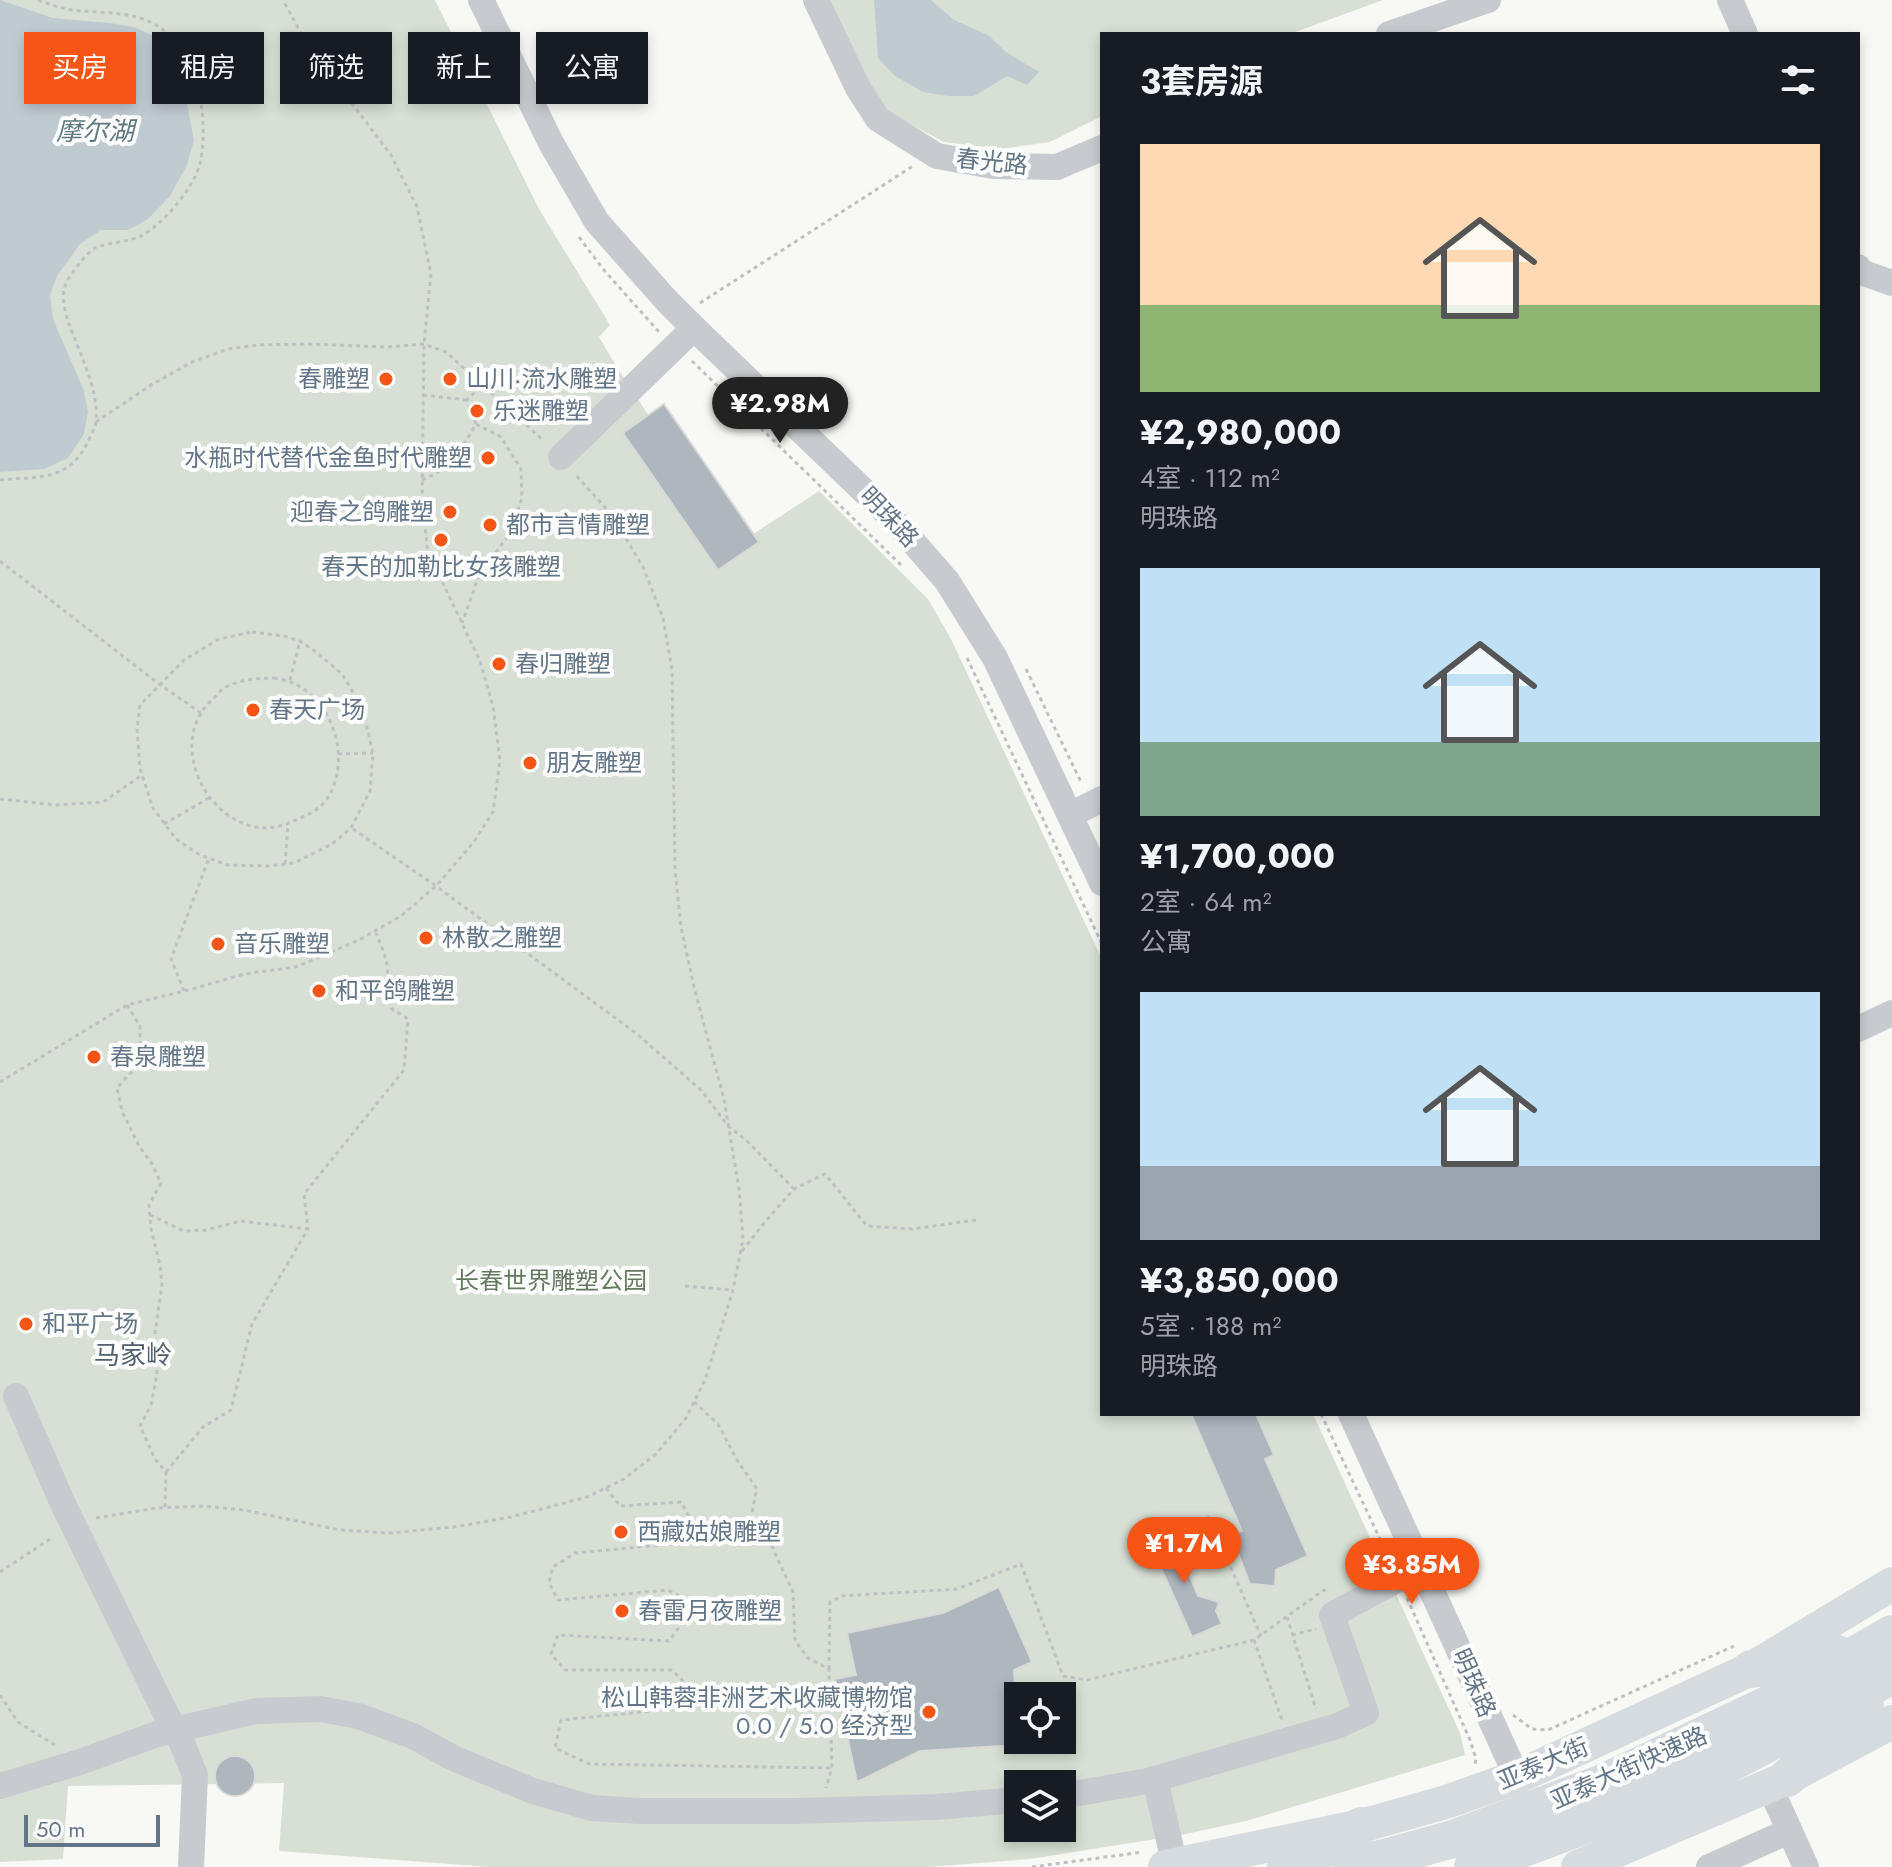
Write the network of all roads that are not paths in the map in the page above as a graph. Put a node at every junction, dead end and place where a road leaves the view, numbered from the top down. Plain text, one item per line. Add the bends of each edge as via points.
1 (481, 0) edge
2 (816, 0) edge
3 (1488, 0) edge
4 (1730, 0) edge
5 (1395, 32) edge
6 (1744, 32) edge
7 (1100, 149) edge
8 (1860, 270) edge
9 (1892, 283) edge
10 (695, 317) junction
11 (561, 457) road end
12 (1100, 800) edge
13 (1070, 815) junction
14 (1100, 879) edge
15 (1892, 1013) edge
16 (1860, 1028) edge
17 (16, 1396) dead end
18 (1352, 1416) edge
19 (1422, 1566) junction
20 (1892, 1584) edge
21 (1885, 1652) edge
22 (1747, 1655) junction
23 (1892, 1683) edge
24 (1892, 1722) edge
25 (174, 1730) junction
26 (1517, 1777) junction
27 (1155, 1779) junction
28 (1778, 1781) junction
29 (0, 1786) edge
30 (1076, 1793) edge
31 (1004, 1801) edge
32 (1361, 1826) junction
33 (1789, 1831) junction
34 (1170, 1866) edge
35 (191, 1867) edge
36 (1286, 1867) edge
37 (1351, 1867) edge
38 (1473, 1867) edge
39 (1578, 1867) edge
40 (1709, 1867) edge
41 (1806, 1867) edge

1 - 10 street, 明珠路 via 551,143 597,222
2 - 7 street, 春光路 via 878,119 937,156 993,166 1057,167
3 - 5 street
4 - 6 street
8 - 9 street
10 - 11 street via 673,348
10 - 13 street, 明珠路 via 947,581 995,658
12 - 13 street
13 - 14 street, 明珠路
15 - 16 street
17 - 25 street
18 - 19 street, 明珠路
19 - 26 street, 明珠路
19 - 27 street via 1332,1615 1366,1713
20 - 22 main road, 亚泰大街
21 - 22 highway via 1794,1664
21 - 37 highway, 亚泰大街快速路 via 1603,1783 1453,1839
21 - 38 highway, 亚泰大街快速路 via 1783,1736 1598,1820
22 - 26 main road, 亚泰大街
23 - 28 highway
24 - 28 main road
25 - 29 street
25 - 31 street via 256,1711 321,1709 372,1721 533,1791 592,1808 819,1811
25 - 35 street via 195,1775
26 - 32 main road, 亚泰大街
27 - 30 street
27 - 34 street
28 - 33 street
28 - 39 main road
32 - 34 main road, 亚泰大街
32 - 36 highway
33 - 40 street
33 - 41 street

